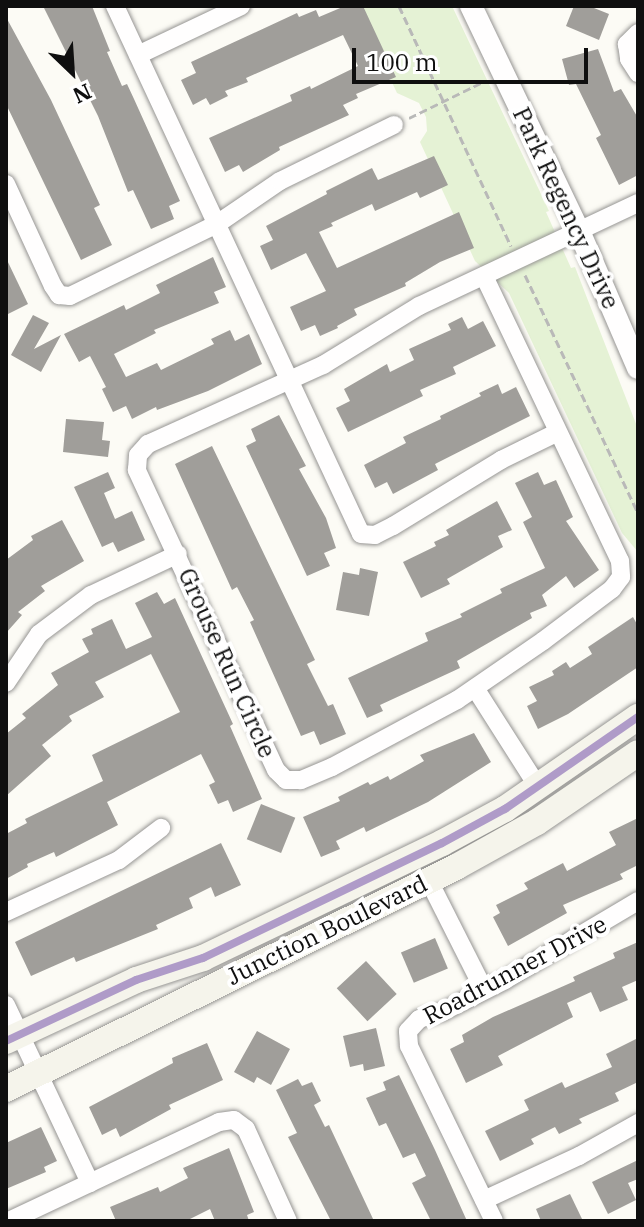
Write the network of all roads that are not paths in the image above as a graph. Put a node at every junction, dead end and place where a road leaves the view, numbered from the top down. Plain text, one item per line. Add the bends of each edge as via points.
1 (115, 6) edge
2 (241, 6) edge
3 (471, 6) edge
4 (638, 33) edge
5 (138, 55) junction
6 (638, 73) edge
7 (394, 125) road end
8 (6, 184) edge
9 (638, 203) edge
10 (217, 224) junction
11 (579, 231) junction
12 (484, 276) junction
13 (638, 368) edge
14 (290, 381) junction
15 (556, 433) junction
16 (178, 554) junction
17 (6, 683) edge
18 (475, 688) junction
19 (638, 717) edge
20 (638, 753) edge
21 (538, 787) junction
22 (161, 828) dead end
23 (429, 881) junction
24 (638, 901) edge
25 (6, 912) edge
26 (484, 990) junction
27 (6, 1005) edge
28 (13, 1038) edge
29 (38, 1073) junction
30 (6, 1089) edge
31 (638, 1123) edge
32 (90, 1183) junction
33 (484, 1200) junction
34 (9, 1221) edge
35 (288, 1221) edge
36 (494, 1221) edge

1 - 5 street
2 - 5 street
3 - 11 street, Park Regency Drive
4 - 6 street via 627,44
5 - 10 street
7 - 10 street via 280,181
8 - 10 street via 59,295 70,296
9 - 11 street, Grouse Run Circle
10 - 14 street
11 - 12 street, Grouse Run Circle
11 - 13 street, Park Regency Drive
12 - 14 street, Grouse Run Circle via 419,306
12 - 15 street, Grouse Run Circle
14 - 15 street via 361,534 375,535 393,526
14 - 16 street, Grouse Run Circle via 148,444 138,455 137,470
15 - 18 street, Grouse Run Circle via 620,561 621,577 612,589
16 - 17 street via 91,595 39,634
16 - 18 street, Grouse Run Circle via 276,770 286,780 301,780 332,767
18 - 21 street
19 - 21 main road, Junction Boulevard
20 - 23 main road, Junction Boulevard via 537,822
21 - 28 main road, Junction Boulevard via 442,843 287,919 203,958 136,980
22 - 25 street via 119,860
23 - 26 street
23 - 29 main road, Junction Boulevard
24 - 26 street, Roadrunner Drive
26 - 33 street, Roadrunner Drive via 419,1019 408,1031 409,1046
27 - 28 street
28 - 29 street
29 - 30 main road, Junction Boulevard
29 - 32 street
31 - 33 street
32 - 34 street
32 - 35 street via 219,1122 234,1120 246,1129
33 - 36 street, Roadrunner Drive

